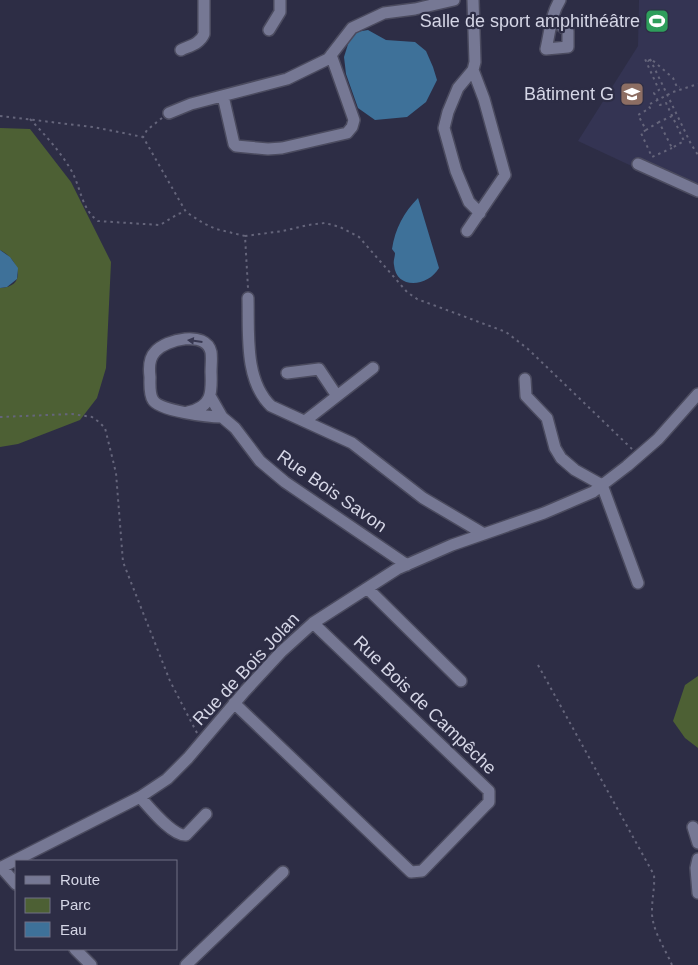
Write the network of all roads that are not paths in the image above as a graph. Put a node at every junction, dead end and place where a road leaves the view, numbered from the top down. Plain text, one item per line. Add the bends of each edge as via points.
1 (204, 0) edge
2 (280, 0) edge
3 (454, 0) edge
4 (473, 0) edge
5 (560, 0) edge
6 (552, 19) dead end
7 (269, 30) dead end
8 (181, 50) dead end
9 (331, 55) junction
10 (474, 70) junction
11 (223, 96) junction
12 (169, 112) road end
13 (638, 164) dead end
14 (698, 191) edge
15 (480, 213) junction
16 (467, 231) dead end
17 (248, 298) road end
18 (373, 368) dead end
19 (288, 373) dead end
20 (525, 379) dead end
21 (210, 396) junction
22 (337, 396) junction
23 (697, 398) edge
24 (188, 412) junction
25 (222, 417) junction
26 (305, 421) junction
27 (602, 485) junction
28 (484, 534) junction
29 (407, 565) junction
30 (638, 583) dead end
31 (367, 588) junction
32 (313, 622) junction
33 (461, 681) dead end
34 (234, 703) junction
35 (140, 797) junction
36 (206, 814) dead end
37 (692, 827) dead end
38 (698, 843) edge
39 (698, 859) edge
40 (1, 867) edge
41 (283, 872) dead end
42 (15, 883) edge
43 (698, 893) edge
44 (76, 950) edge
45 (91, 965) edge
46 (186, 965) edge

1 - 8 street via 204,34 195,44
2 - 7 street via 280,12
3 - 9 street via 384,13 352,28
4 - 10 street
5 - 6 street
9 - 11 street via 287,79
9 - 11 street via 354,120 347,133 282,148 236,146
10 - 15 street via 506,175
10 - 15 street via 458,88 444,128 469,202
11 - 12 street
13 - 14 street
15 - 16 street
17 - 26 street via 250,352 262,397 271,406
18 - 22 street
19 - 22 street via 319,369
20 - 27 street via 526,396 547,418 561,458
21 - 24 street via 203,407
21 -> 24 street via 211,353 208,346 200,340 182,340 161,347 150,359 151,398 159,406
21 - 25 street, Rue Bois Savon
22 - 26 street
23 - 27 street, Rue de Bois Jolan via 658,439
24 - 25 street
25 - 29 street, Rue Bois Savon via 235,428 260,462 285,482
26 - 28 street via 352,442 423,498
27 - 28 street, Rue de Bois Jolan via 544,513
27 - 30 street
28 - 29 street, Rue de Bois Jolan
29 - 31 street, Rue de Bois Jolan
31 - 32 street, Rue de Bois Jolan
31 - 33 street
32 - 34 street, Rue de Bois Jolan
32 - 34 street, Rue Bois de Campêche via 489,791 489,802 422,871 411,872
34 - 35 street, Rue de Bois Jolan via 167,779
35 - 36 street via 168,826 182,835
35 - 40 street, Rue de Bois Jolan
37 - 38 street
39 - 43 street
40 - 42 street
41 - 46 street
44 - 45 street

